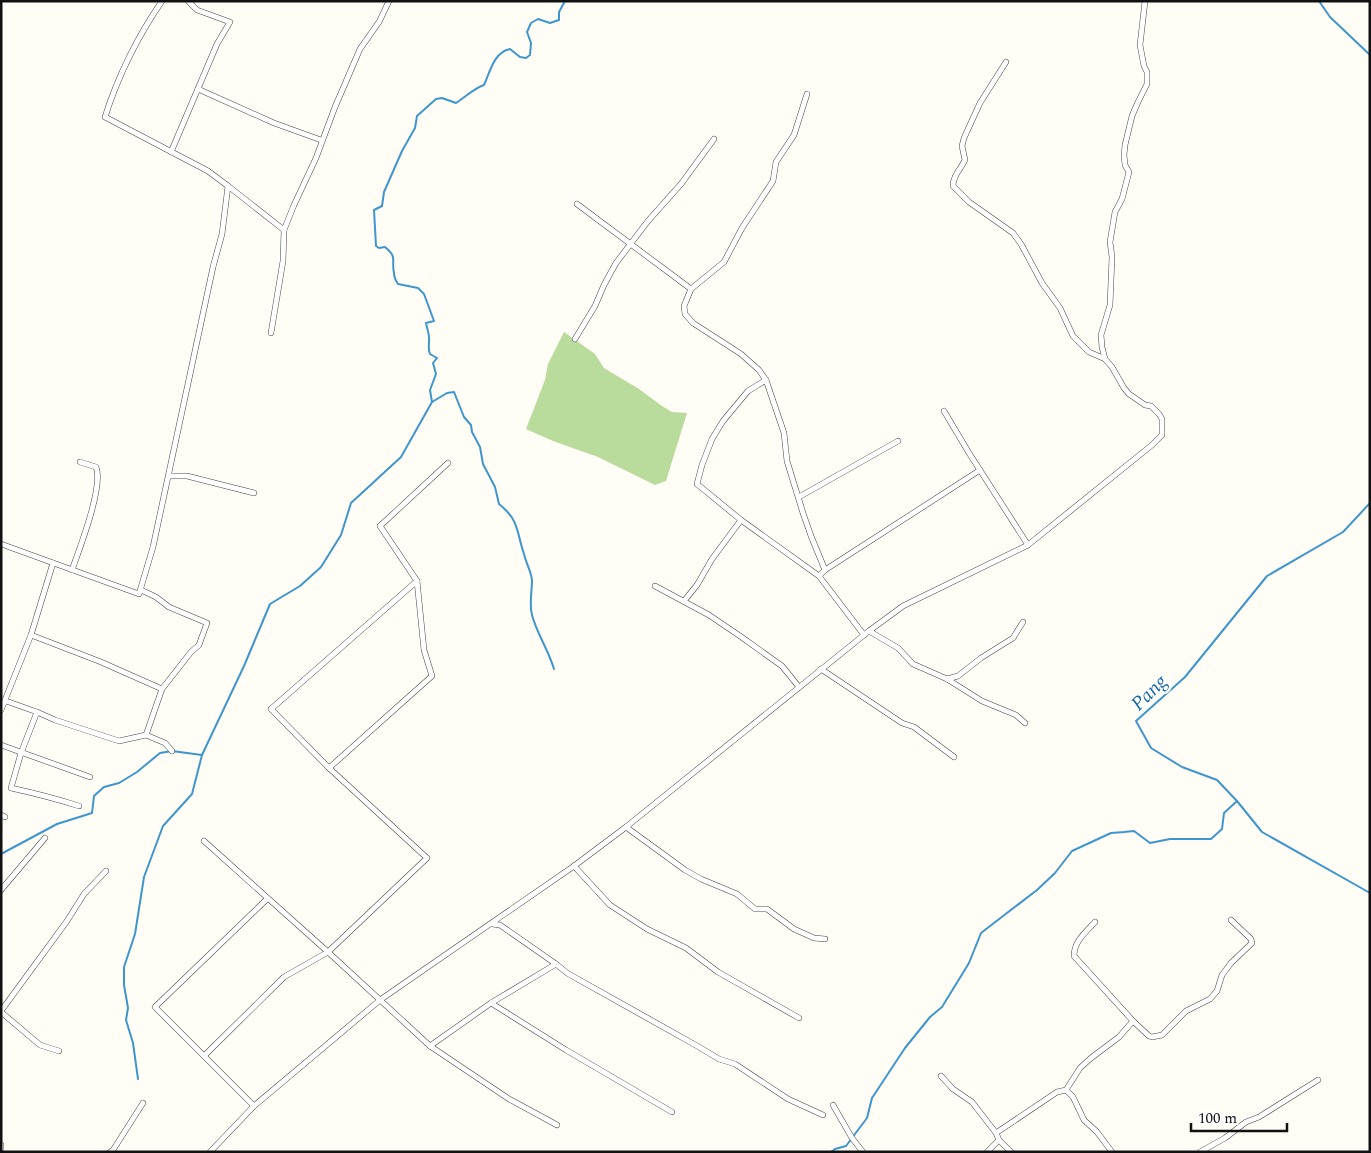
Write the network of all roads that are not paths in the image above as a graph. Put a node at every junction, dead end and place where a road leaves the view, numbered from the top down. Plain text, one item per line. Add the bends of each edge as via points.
1 (162, 1) edge
2 (188, 1) edge
3 (389, 1) edge
4 (1145, 1) edge
5 (1006, 62) dead end
6 (198, 89) junction
7 (807, 94) dead end
8 (714, 139) dead end
9 (322, 140) junction
10 (171, 152) junction
11 (228, 186) junction
12 (577, 204) dead end
13 (284, 230) junction
14 (631, 245) junction
15 (691, 289) junction
16 (270, 333) dead end
17 (576, 338) dead end
18 (1105, 359) junction
19 (766, 380) junction
20 (944, 411) dead end
21 (898, 441) dead end
22 (80, 462) dead end
23 (448, 464) dead end
24 (980, 470) junction
25 (169, 476) junction
26 (254, 493) dead end
27 (799, 497) junction
28 (741, 520) junction
29 (1, 544) edge
30 (1028, 546) junction
31 (53, 563) junction
32 (72, 570) junction
33 (826, 570) junction
34 (819, 576) junction
35 (417, 581) junction
36 (655, 586) dead end
37 (141, 590) junction
38 (684, 601) junction
39 (1023, 622) dead end
40 (867, 633) junction
41 (31, 635) junction
42 (821, 669) junction
43 (947, 679) junction
44 (798, 687) junction
45 (162, 688) junction
46 (6, 701) junction
47 (1, 710) edge
48 (37, 712) junction
49 (1025, 723) dead end
50 (146, 735) junction
51 (1, 745) edge
52 (172, 751) dead end
53 (21, 753) junction
54 (954, 757) dead end
55 (329, 768) junction
56 (90, 777) dead end
57 (79, 806) dead end
58 (626, 826) junction
59 (45, 838) dead end
60 (204, 842) dead end
61 (574, 866) junction
62 (106, 871) dead end
63 (1, 890) edge
64 (267, 899) junction
65 (1231, 920) dead end
66 (1096, 922) dead end
67 (492, 924) junction
68 (825, 939) dead end
69 (328, 952) junction
70 (556, 964) junction
71 (380, 1000) junction
72 (491, 1003) junction
73 (1, 1012) edge
74 (799, 1018) dead end
75 (1133, 1021) junction
76 (430, 1046) junction
77 (59, 1051) dead end
78 (204, 1056) junction
79 (941, 1076) dead end
80 (1318, 1080) dead end
81 (1066, 1090) junction
82 (144, 1103) dead end
83 (833, 1105) dead end
84 (254, 1106) junction
85 (672, 1112) dead end
86 (823, 1115) dead end
87 (557, 1125) dead end
88 (996, 1133) junction
89 (999, 1140) junction
90 (1, 1145) edge
91 (1, 1152) edge
92 (110, 1152) edge
93 (210, 1152) edge
94 (863, 1152) edge
95 (987, 1152) edge
96 (1011, 1152) edge
97 (1112, 1152) edge
98 (1200, 1152) edge

1 - 10 street via 113,91 105,117
2 - 6 street via 197,10 230,22
3 - 9 street via 360,49
4 - 18 street via 1140,45 1147,84 1132,116 1124,154 1125,165 1130,172 1115,212 1110,242 1110,305 1101,335
5 - 18 street via 980,103 964,138 965,160 953,180 953,186 969,202 1013,233 1074,336 1089,352
6 - 9 street via 274,123
6 - 10 street
7 - 15 street via 794,135 776,162 773,181 724,262
8 - 14 street
9 - 13 street
10 - 11 street via 208,171
11 - 13 street
11 - 25 street via 222,234
12 - 14 street
13 - 16 street via 283,261
14 - 15 street
14 - 17 street via 616,263
15 - 19 street via 684,306 685,314 692,323 741,354
18 - 30 street via 1129,394 1159,414 1162,435
19 - 27 street via 784,433 787,461
19 - 28 street via 748,391 723,421 712,439 697,484
20 - 24 street
21 - 27 street
22 - 32 street via 96,467 98,472 87,529
23 - 35 street via 380,526
24 - 30 street
24 - 33 street
25 - 26 street via 187,476
25 - 37 street
27 - 33 street
28 - 34 street
28 - 38 street
29 - 31 street
30 - 40 street via 903,606
31 - 32 street
31 - 41 street
32 - 37 street via 139,594
33 - 34 street
34 - 40 street
35 - 55 street via 424,650 432,676
35 - 55 street via 270,709
36 - 38 street
37 - 45 street via 208,624 199,645
38 - 44 street via 782,666
39 - 43 street via 1013,638 958,676
40 - 42 street
40 - 43 street via 898,648 913,664
41 - 45 street
41 - 46 street
42 - 44 street
42 - 54 street via 902,723 914,727
43 - 49 street via 982,701 1016,715
44 - 58 street
45 - 50 street
46 - 47 street
46 - 48 street
48 - 50 street via 119,741
48 - 53 street
50 - 52 street via 165,743
51 - 53 street
53 - 56 street
53 - 57 street via 11,788
55 - 69 street via 427,858
58 - 61 street
58 - 68 street via 693,875 737,894 755,909 767,909 794,929
59 - 63 street
60 - 64 street
61 - 67 street
61 - 74 street via 610,905
62 - 73 street via 84,894
64 - 69 street
64 - 78 street via 154,1007
65 - 75 street via 1252,939 1252,943 1222,975 1217,991 1186,1011 1162,1035 1149,1036
66 - 75 street via 1074,948 1074,956
67 - 70 street via 500,925
67 - 71 street
69 - 71 street
69 - 78 street via 284,977
70 - 72 street
70 - 86 street via 719,1059 735,1064 788,1099
71 - 76 street
71 - 84 street
72 - 76 street
72 - 85 street
73 - 77 street via 40,1046
75 - 81 street via 1119,1037 1080,1068
76 - 87 street via 509,1099
78 - 84 street
79 - 88 street via 972,1102
80 - 98 street
81 - 88 street via 1057,1092
81 - 97 street via 1084,1120
82 - 92 street
83 - 94 street
84 - 93 street
88 - 89 street
89 - 95 street
89 - 96 street
90 - 91 street

